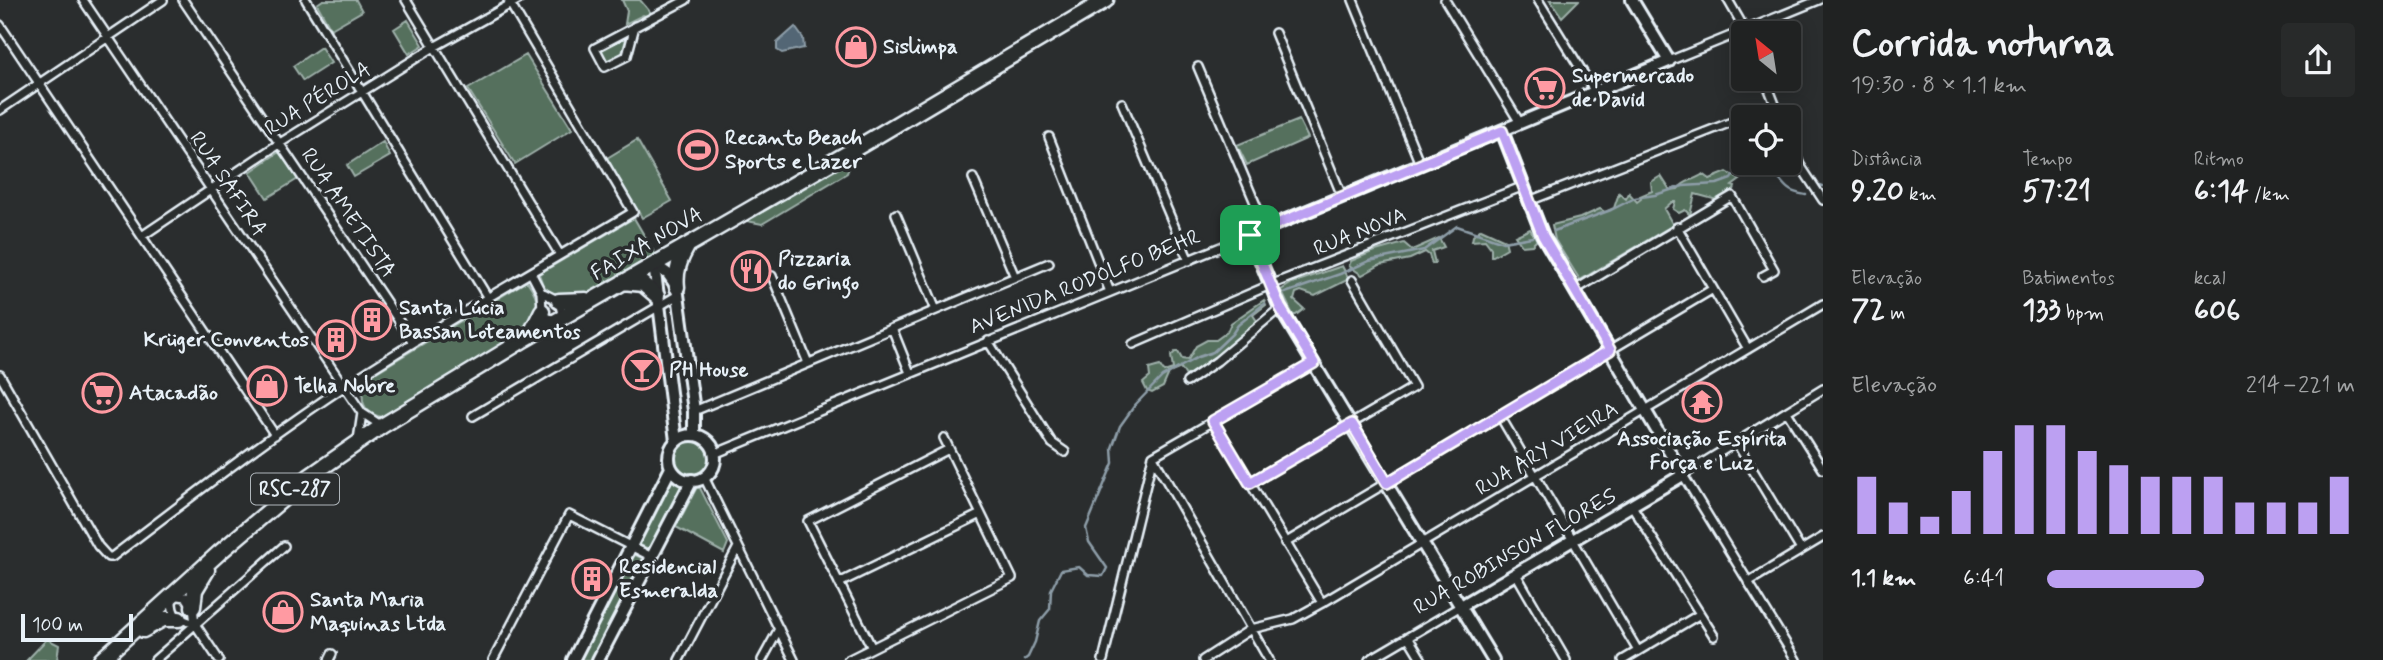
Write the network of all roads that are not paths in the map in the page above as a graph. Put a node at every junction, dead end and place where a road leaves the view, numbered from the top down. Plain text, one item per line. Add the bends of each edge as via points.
1 (83, 0) edge
2 (163, 0) edge
3 (183, 0) edge
4 (306, 0) edge
5 (405, 0) edge
6 (686, 0) edge
7 (1106, 0) edge
8 (1353, 0) edge
9 (1445, 0) edge
10 (1538, 0) edge
11 (1632, 0) edge
12 (1728, 0) edge
13 (1819, 0) edge
14 (512, 1) edge
15 (1741, 21) edge
16 (1770, 21) edge
17 (0, 25) edge
18 (635, 26) junction
19 (1275, 33) dead end
20 (108, 37) junction
21 (1731, 37) edge
22 (434, 47) junction
23 (1669, 61) junction
24 (1198, 67) dead end
25 (40, 83) junction
26 (1770, 91) edge
27 (1595, 92) junction
28 (361, 93) junction
29 (1122, 103) dead end
30 (1775, 105) edge
31 (0, 110) edge
32 (1731, 122) edge
33 (1520, 123) junction
34 (1502, 131) junction
35 (1049, 138) dead end
36 (280, 143) junction
37 (1420, 164) junction
38 (1801, 167) edge
39 (973, 178) dead end
40 (1524, 186) junction
41 (212, 190) junction
42 (1342, 196) junction
43 (1823, 200) edge
44 (1529, 201) junction
45 (896, 214) dead end
46 (1677, 227) junction
47 (1266, 229) junction
48 (1250, 235) junction
49 (142, 236) junction
50 (688, 245) junction
51 (560, 255) junction
52 (1189, 261) junction
53 (1049, 262) dead end
54 (654, 264) junction
55 (531, 272) junction
56 (772, 276) dead end
57 (1763, 276) dead end
58 (1015, 277) junction
59 (1352, 280) dead end
60 (624, 282) junction
61 (1270, 285) junction
62 (1575, 289) junction
63 (1713, 289) junction
64 (678, 291) junction
65 (541, 292) junction
66 (1110, 292) junction
67 (597, 297) junction
68 (488, 298) junction
69 (559, 301) junction
70 (658, 301) junction
71 (1820, 306) edge
72 (1280, 307) junction
73 (936, 310) junction
74 (541, 311) junction
75 (559, 320) junction
76 (892, 328) junction
77 (529, 337) junction
78 (988, 341) junction
79 (413, 342) junction
80 (1133, 344) dead end
81 (1748, 349) junction
82 (1610, 350) junction
83 (808, 363) junction
84 (1314, 363) junction
85 (910, 373) junction
86 (0, 376) edge
87 (1186, 382) dead end
88 (345, 386) junction
89 (1823, 389) edge
90 (694, 411) junction
91 (1645, 411) junction
92 (1787, 412) junction
93 (362, 413) junction
94 (472, 415) dead end
95 (1500, 416) junction
96 (1213, 421) junction
97 (1352, 424) junction
98 (382, 426) junction
99 (275, 435) junction
100 (694, 435) junction
101 (944, 438) dead end
102 (676, 441) junction
103 (358, 442) junction
104 (1736, 442) junction
105 (949, 449) junction
106 (1065, 452) dead end
107 (715, 454) junction
108 (1153, 456) junction
109 (671, 468) junction
110 (1823, 469) edge
111 (1684, 475) junction
112 (1535, 476) junction
113 (704, 477) junction
114 (692, 481) junction
115 (1250, 483) junction
116 (1387, 483) junction
117 (1632, 506) junction
118 (981, 514) junction
119 (1823, 537) edge
120 (1572, 540) junction
121 (1285, 543) junction
122 (1423, 543) junction
123 (284, 546) dead end
124 (631, 547) junction
125 (738, 547) junction
126 (1801, 550) junction
127 (652, 557) junction
128 (212, 559) junction
129 (1516, 574) junction
130 (1748, 582) junction
131 (839, 583) junction
132 (172, 594) junction
133 (1322, 603) junction
134 (1461, 606) junction
135 (194, 607) junction
136 (1700, 614) junction
137 (179, 619) junction
138 (195, 624) junction
139 (779, 629) junction
140 (1251, 629) junction
141 (1714, 636) dead end
142 (1408, 637) junction
143 (123, 640) junction
144 (872, 648) junction
145 (1638, 651) junction
146 (101, 660) edge
147 (155, 660) edge
148 (219, 660) edge
149 (493, 660) edge
150 (573, 660) edge
151 (598, 660) edge
152 (679, 660) edge
153 (762, 660) edge
154 (794, 660) edge
155 (848, 660) edge
156 (1103, 660) edge
157 (1203, 660) edge
158 (1269, 660) edge
159 (1369, 660) edge
160 (1422, 660) edge
161 (1493, 660) edge
162 (1566, 660) edge
163 (1623, 660) edge
164 (1796, 660) edge

1 - 20 street, RUA SAFIRA
2 - 20 street
3 - 36 street, RUA AMETISTA
4 - 28 street
5 - 22 street
6 - 18 street
7 - 50 highway, FAIXA NOVA / RSC-287
8 - 37 street
9 - 33 street
10 - 27 street
11 - 23 street
12 - 15 street
13 - 16 street, AVENIDA RODOLFO BEHR
14 - 22 street, RUA PÉROLA
14 - 51 street via 633,212
17 - 25 street
18 - 18 street via 595,48 605,67 628,56
19 - 42 street
20 - 25 street
20 - 41 street, RUA SAFIRA
21 - 23 street, AVENIDA RODOLFO BEHR
22 - 28 street, RUA PÉROLA
22 - 51 street
23 - 27 street, AVENIDA RODOLFO BEHR
24 - 47 street
25 - 31 street
25 - 49 street
26 - 30 street
27 - 33 street, AVENIDA RODOLFO BEHR
28 - 36 street, RUA PÉROLA
28 - 68 street
29 - 52 street
32 - 44 street
33 - 34 street, AVENIDA RODOLFO BEHR
34 - 37 street, AVENIDA RODOLFO BEHR
34 - 40 street
35 - 66 street
36 - 41 street, RUA PÉROLA
36 - 79 street, RUA AMETISTA
37 - 42 street, AVENIDA RODOLFO BEHR
38 - 43 street
39 - 58 street
40 - 44 street
40 - 61 street, RUA NOVA
41 - 49 street, RUA PÉROLA
41 - 88 street, RUA SAFIRA
42 - 47 street, AVENIDA RODOLFO BEHR
44 - 62 street via 1543,236
45 - 73 street
46 - 57 street via 1732,196 1774,270
46 - 62 street
46 - 63 street
47 - 48 street, AVENIDA RODOLFO BEHR
48 - 52 street, AVENIDA RODOLFO BEHR
48 - 61 street
49 - 99 street
50 - 54 highway, FAIXA NOVA / RSC-287
50 - 64 highway via 676,277
51 - 55 street
52 - 66 street, AVENIDA RODOLFO BEHR
53 - 58 street
54 - 60 highway, FAIXA NOVA / RSC-287
54 - 64 street via 668,274
54 - 70 street
55 - 65 street
55 - 68 street
56 - 83 street
58 - 73 street
59 - 97 street via 1415,387
60 - 67 highway, FAIXA NOVA / RSC-287
60 - 70 highway via 643,284
61 - 72 street
61 - 80 street, RUA NOVA
62 - 82 street
63 - 81 street
63 - 82 street
64 - 70 street
64 - 90 street
65 - 69 street
65 - 74 street
66 - 78 street, AVENIDA RODOLFO BEHR
67 - 69 highway
67 - 75 highway, FAIXA NOVA / RSC-287
68 - 79 street
69 - 75 street
70 - 94 street
70 - 102 street
71 - 81 street, RUA ARY VIEIRA
72 - 84 street
72 - 87 street
73 - 76 street
74 - 75 street via 547,318
74 - 77 highway
75 - 77 highway, FAIXA NOVA / RSC-287
76 - 83 street
76 - 85 street
77 - 98 highway, FAIXA NOVA / RSC-287
78 - 85 street, AVENIDA RODOLFO BEHR
78 - 106 street via 1052,443
79 - 88 street
81 - 91 street, RUA ARY VIEIRA
82 - 91 street
82 - 95 street
83 - 90 street
84 - 96 street
84 - 97 street
85 - 107 street, AVENIDA RODOLFO BEHR
86 - 99 street via 108,557
88 - 93 street, RUA SAFIRA
88 - 99 street
89 - 92 street, RUA ROBINSON FLORES
90 - 100 street
91 - 111 street
91 - 112 street, RUA ARY VIEIRA
92 - 104 street, RUA ROBINSON FLORES
92 - 110 street
93 - 98 street
93 - 103 street
95 - 112 street
95 - 116 street
96 - 108 street
96 - 115 street
97 - 115 street
97 - 116 street
98 - 103 highway, FAIXA NOVA / RSC-287
100 - 102 street
100 - 107 street via 704,438
101 - 105 street
102 - 109 street via 669,458
103 - 128 highway, FAIXA NOVA / RSC-287
104 - 111 street, RUA ROBINSON FLORES
104 - 126 street
105 - 118 street
105 - 131 street via 808,521
107 - 113 street via 711,471
108 - 140 street
108 - 156 street
109 - 114 street
109 - 124 street
111 - 117 street, RUA ROBINSON FLORES
111 - 130 street
112 - 120 street
112 - 122 street, RUA ARY VIEIRA
113 - 114 street
113 - 125 street
114 - 127 street
115 - 121 street
116 - 121 street
116 - 122 street
117 - 120 street, RUA ROBINSON FLORES
117 - 136 street
118 - 131 street
118 - 144 street via 1012,578
119 - 126 street
120 - 129 street, RUA ROBINSON FLORES
120 - 145 street
121 - 133 street
122 - 133 street, RUA ARY VIEIRA
122 - 134 street
123 - 138 street
124 - 127 street
124 - 149 street via 569,514
124 - 150 street
125 - 139 street
125 - 152 street
126 - 130 street
127 - 151 street
128 - 132 highway, FAIXA NOVA / RSC-287
128 - 135 highway via 195,590
129 - 134 street, RUA ROBINSON FLORES
129 - 162 street
130 - 164 street
131 - 144 street
132 - 135 street via 186,597
132 - 137 street
132 - 143 highway, FAIXA NOVA / RSC-287
133 - 140 street, RUA ARY VIEIRA via 1293,619
134 - 142 street, RUA ROBINSON FLORES
134 - 161 street
135 - 138 street
136 - 141 street
136 - 145 street
137 - 138 street
137 - 143 highway via 163,620
138 - 147 street
138 - 148 street
139 - 153 street
139 - 154 street
140 - 157 street, RUA ARY VIEIRA
140 - 158 street
142 - 159 street, RUA ROBINSON FLORES
142 - 160 street
143 - 146 highway, FAIXA NOVA / RSC-287
144 - 155 street
145 - 163 street

